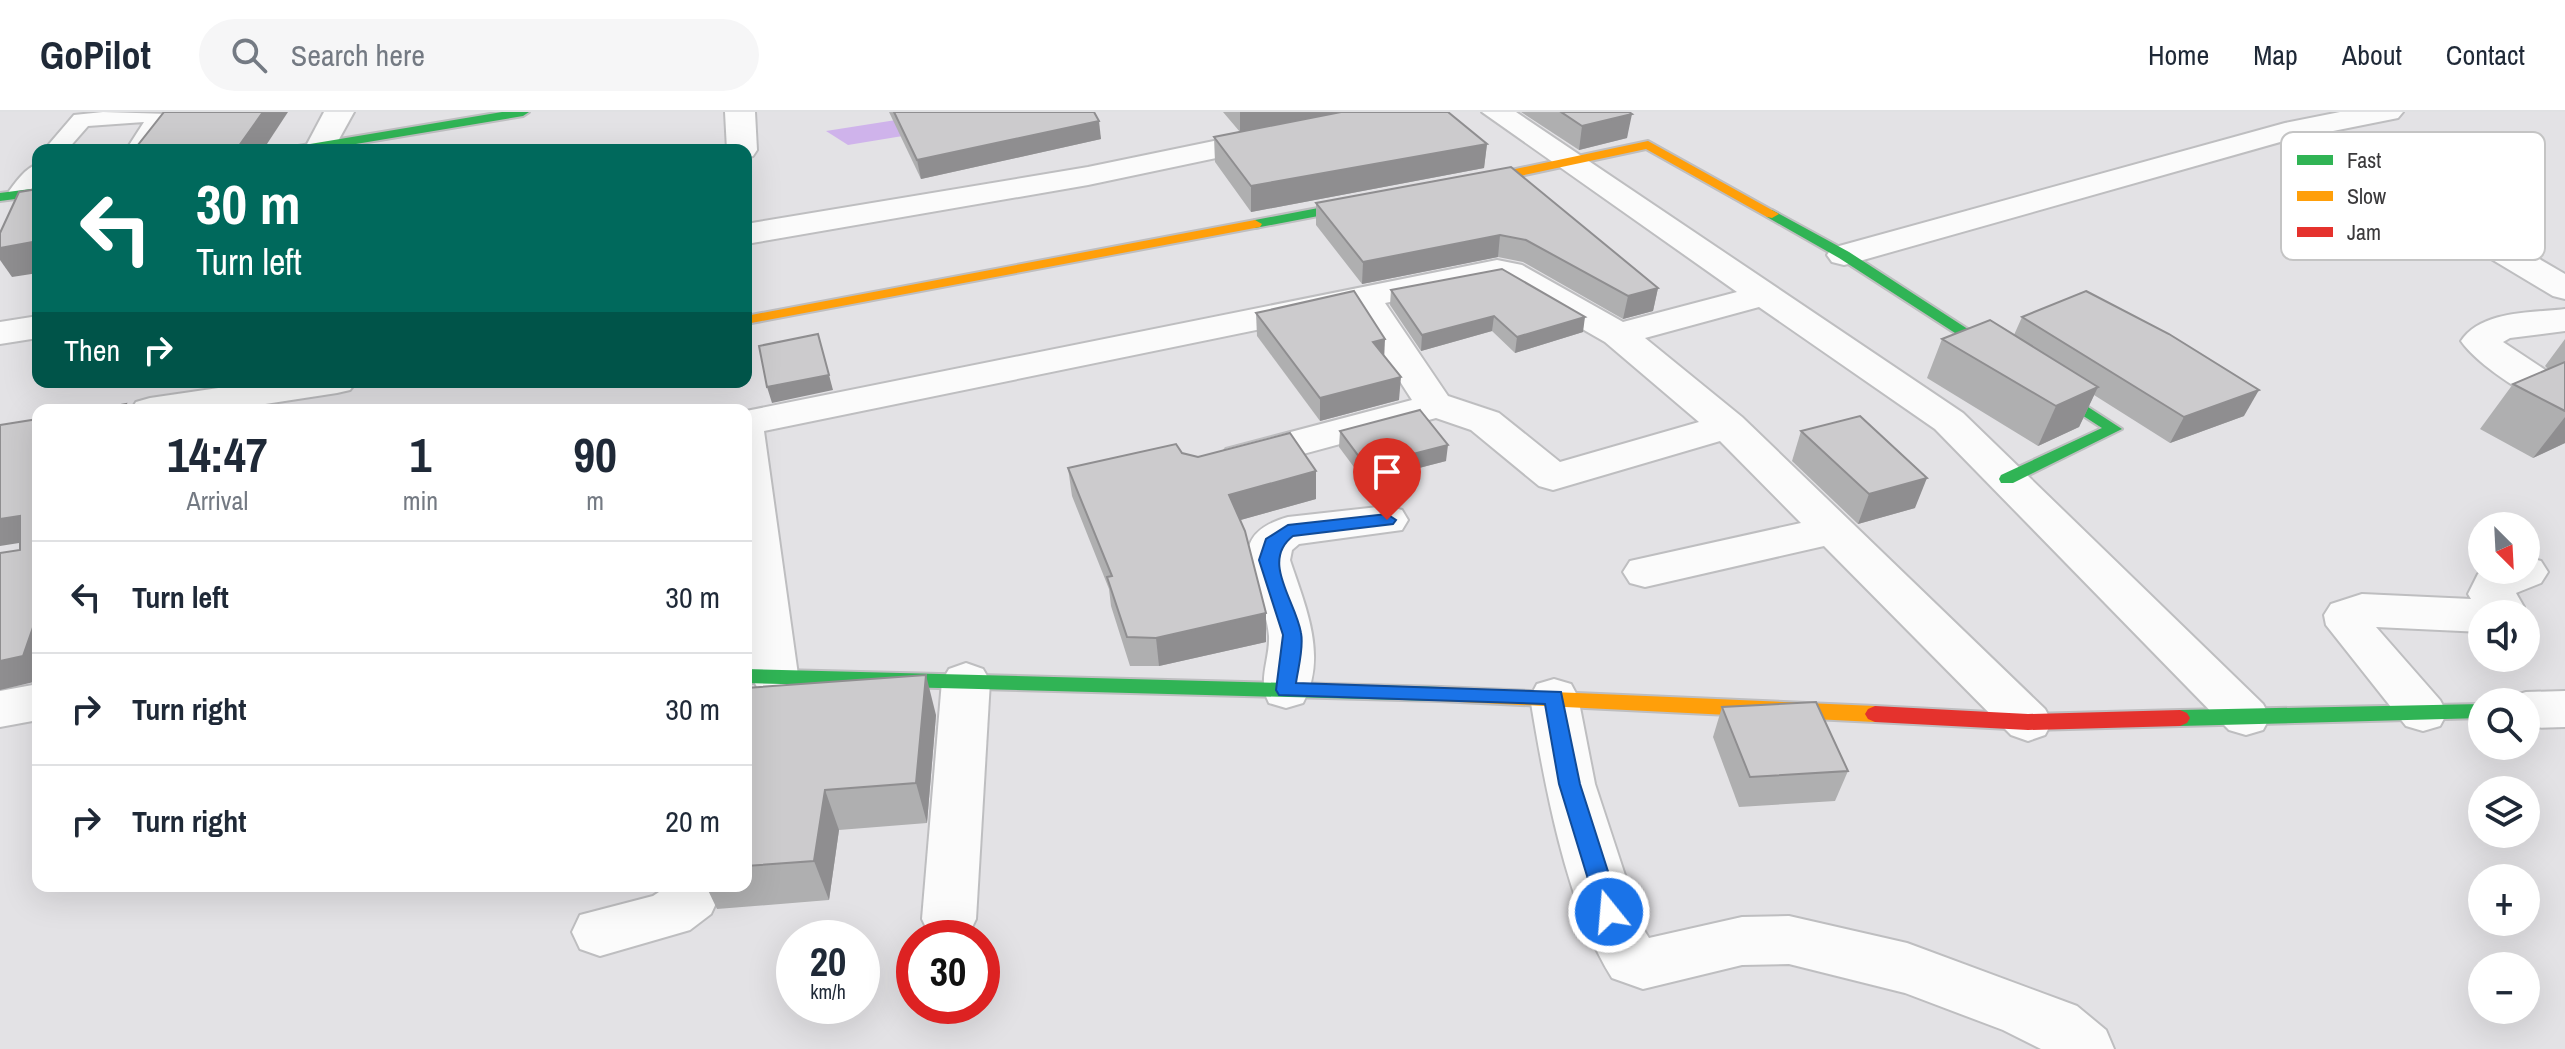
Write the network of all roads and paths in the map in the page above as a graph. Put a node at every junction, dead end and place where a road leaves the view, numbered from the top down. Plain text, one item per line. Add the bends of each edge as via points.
1 (339, 112) edge
2 (523, 112) edge
3 (740, 112) edge
4 (1497, 112) edge
5 (2388, 112) edge
6 (2295, 129) junction
7 (1306, 131) edge
8 (2284, 132) edge
9 (2300, 132) edge
10 (2281, 133) edge
11 (60, 144) edge
12 (141, 144) edge
13 (313, 144) edge
14 (334, 144) edge
15 (742, 144) edge
16 (1573, 164) junction
17 (32, 178) edge
18 (1448, 187) edge
19 (19, 194) edge
20 (1401, 196) edge
21 (752, 233) edge
22 (1844, 255) junction
23 (2516, 260) edge
24 (2565, 289) edge
25 (1765, 295) junction
26 (1363, 297) junction
27 (752, 319) edge
28 (2565, 320) edge
29 (32, 328) edge
30 (0, 333) edge
31 (1618, 334) junction
32 (286, 388) edge
33 (2565, 399) edge
34 (159, 403) edge
35 (1435, 406) junction
36 (752, 422) edge
37 (1728, 426) junction
38 (1199, 469) edge
39 (2007, 479) junction
40 (1387, 520) dead end
41 (1833, 530) junction
42 (752, 537) edge
43 (1645, 572) dead end
44 (2496, 584) edge
45 (2496, 600) edge
46 (2468, 615) edge
47 (760, 676) edge
48 (966, 681) junction
49 (1286, 690) junction
50 (1554, 697) junction
51 (32, 703) edge
52 (0, 709) edge
53 (2565, 709) edge
54 (2540, 710) edge
55 (2468, 711) edge
56 (2423, 713) junction
57 (2246, 717) junction
58 (2028, 722) junction
59 (696, 892) edge
60 (949, 919) dead end
61 (600, 932) dead end
62 (2085, 1049) edge

1 - 13 street
2 - 14 street
3 - 15 street
4 - 16 street
5 - 6 street
6 - 8 street
6 - 9 street
7 - 21 street via 1088,176
10 - 22 street
11 - 12 lane via 82,120 159,114
16 - 18 street
16 - 22 street via 1648,145
16 - 25 street
17 - 19 lane
20 - 27 street
22 - 39 street via 2114,429
23 - 24 street
25 - 31 street
25 - 39 street via 1949,421
26 - 31 street via 1497,270 1510,272
26 - 35 street
26 - 36 street
28 - 33 street via 2500,328 2479,341
29 - 30 street
31 - 37 street
32 - 34 street
35 - 37 street via 1479,415 1553,477
35 - 38 street
37 - 41 street
39 - 57 street
40 - 49 street via 1288,531 1272,543 1268,560 1292,635
41 - 43 street
41 - 58 street
42 - 47 street
44 - 45 street via 2490,594
46 - 56 street via 2362,610 2347,615 2349,625
47 - 48 street
48 - 49 street
48 - 60 street
49 - 50 street
50 - 58 street
50 - 62 street via 1570,784 1617,937 1632,960 1643,964 1742,941 1789,940 1907,968 2056,1025
51 - 52 street
53 - 54 street
55 - 56 street
56 - 57 street
57 - 58 street
59 - 61 street via 680,911

